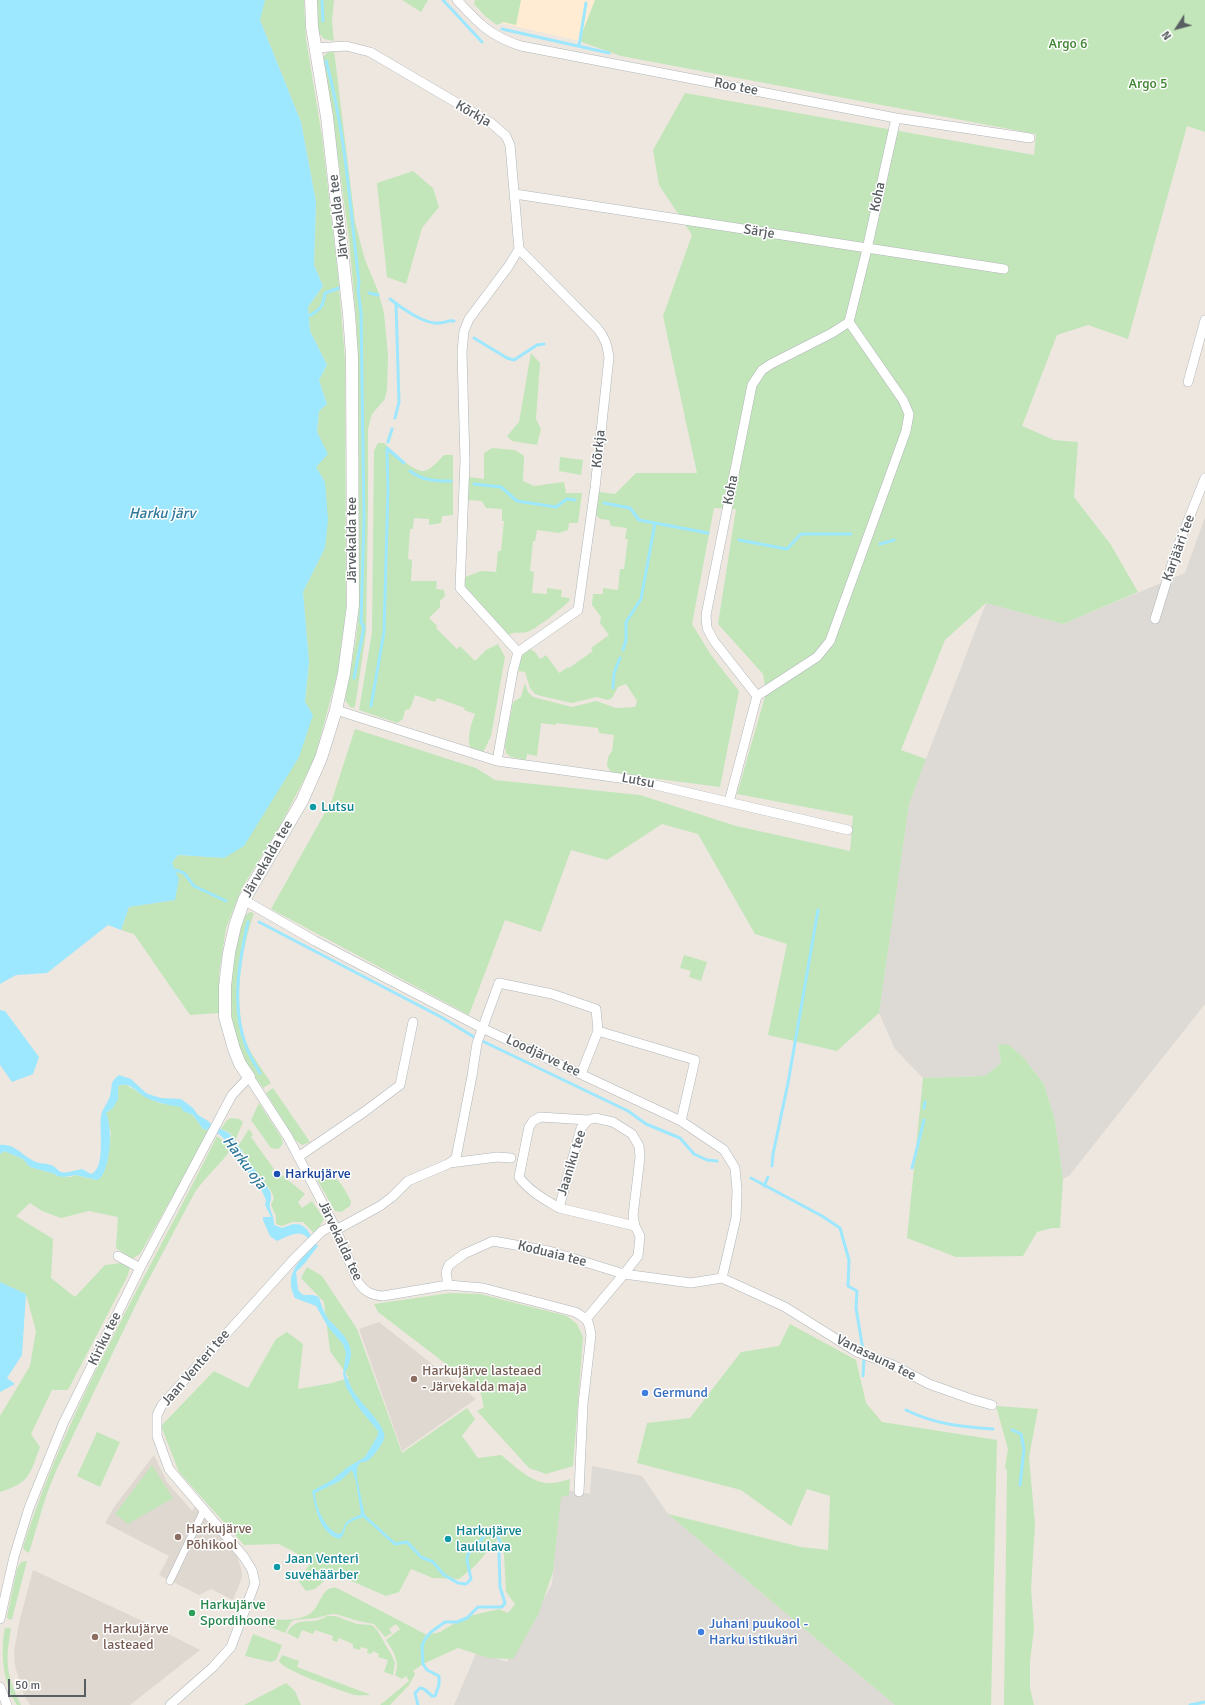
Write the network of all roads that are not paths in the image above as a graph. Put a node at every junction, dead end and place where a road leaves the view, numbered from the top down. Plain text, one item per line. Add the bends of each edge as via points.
1 (312, 0) edge
2 (457, 0) edge
3 (315, 48) junction
4 (896, 118) junction
5 (1030, 138) dead end
6 (515, 194) junction
7 (519, 249) junction
8 (867, 249) junction
9 (1004, 269) dead end
10 (1205, 320) edge
11 (848, 322) junction
12 (1188, 382) dead end
13 (1205, 478) edge
14 (1155, 619) dead end
15 (518, 652) junction
16 (757, 696) junction
17 (336, 710) junction
18 (497, 760) junction
19 (729, 802) junction
20 (848, 830) dead end
21 (244, 900) junction
22 (413, 1022) dead end
23 (481, 1030) junction
24 (598, 1031) junction
25 (581, 1074) junction
26 (249, 1077) junction
27 (588, 1120) junction
28 (681, 1121) junction
29 (298, 1157) junction
30 (510, 1158) dead end
31 (448, 1164) junction
32 (559, 1208) junction
33 (635, 1226) junction
34 (335, 1228) junction
35 (118, 1256) dead end
36 (140, 1268) junction
37 (624, 1274) junction
38 (722, 1278) junction
39 (448, 1285) junction
40 (586, 1318) junction
41 (992, 1405) dead end
42 (578, 1492) dead end
43 (204, 1510) junction
44 (170, 1581) dead end
45 (0, 1619) edge
46 (0, 1687) edge
47 (7, 1705) edge
48 (170, 1705) edge

1 - 3 street, Järvekalda tee
2 - 4 street, Roo tee via 484,28 520,46
3 - 6 street, Kõrkja via 346,46 370,52 492,123 506,136 510,146
3 - 17 street, Järvekalda tee via 336,185 352,356 353,605
4 - 5 street, Roo tee
4 - 8 street, Koha
6 - 7 street, Kõrkja
6 - 8 street, Särje
7 - 15 street via 469,319 464,331 462,352 465,461 460,588
7 - 15 street, Kõrkja via 597,328 607,345 609,357 595,488 578,610
8 - 9 street, Särje
8 - 11 street, Koha
10 - 12 street
11 - 16 street via 903,400 909,414 906,431 830,641 817,657
11 - 16 street, Koha via 762,370 752,385 706,615 707,628 714,641
13 - 14 street, Karjääri tee via 1176,551
15 - 18 street
16 - 19 street
17 - 18 street, Lutsu
17 - 21 street, Järvekalda tee via 310,784
18 - 19 street, Lutsu via 634,780
19 - 20 street, Lutsu
21 - 23 street, Loodjärve tee
21 - 26 street, Järvekalda tee via 229,953 225,1017 234,1049
22 - 29 street via 400,1085
23 - 24 street via 498,983 552,994 596,1009
23 - 25 street, Loodjärve tee
23 - 31 street via 456,1158
24 - 25 street
24 - 28 street via 696,1060
25 - 28 street, Loodjärve tee
26 - 29 street, Järvekalda tee
26 - 36 street, Kiriku tee via 232,1095
27 - 32 street, Jaaniku tee via 581,1128
27 - 32 street, Jaaniku tee via 540,1117 529,1127 519,1177 537,1195
27 - 33 street, Jaaniku tee via 594,1118 613,1122 632,1134 639,1146 633,1216
28 - 38 street, Loodjärve tee via 724,1150 735,1168 736,1218
29 - 34 street, Järvekalda tee
30 - 31 street, Jaan Venteri tee via 497,1157
31 - 34 street, Jaan Venteri tee via 408,1181 380,1206
32 - 33 street, Jaaniku tee
33 - 37 street, Jaaniku tee via 640,1236 638,1256
34 - 39 street, Järvekalda tee via 358,1282 364,1290 374,1296
34 - 43 street, Jaan Venteri tee via 322,1231 269,1286 168,1399 157,1415 157,1436 169,1469
35 - 36 street
36 - 45 street, Kiriku tee via 63,1424 40,1478 14,1554
37 - 38 street via 691,1283
37 - 39 street, Koduaia tee via 549,1251 493,1241 464,1254 449,1265 446,1272
37 - 40 street
38 - 41 street, Vanasauna tee via 785,1307 857,1352 893,1365 929,1384
39 - 40 street, Järvekalda tee via 483,1288 575,1312
40 - 42 street via 591,1335 583,1404
43 - 44 street
43 - 48 street, Jaan Venteri tee via 250,1565 255,1583 231,1647 214,1666
46 - 47 street

